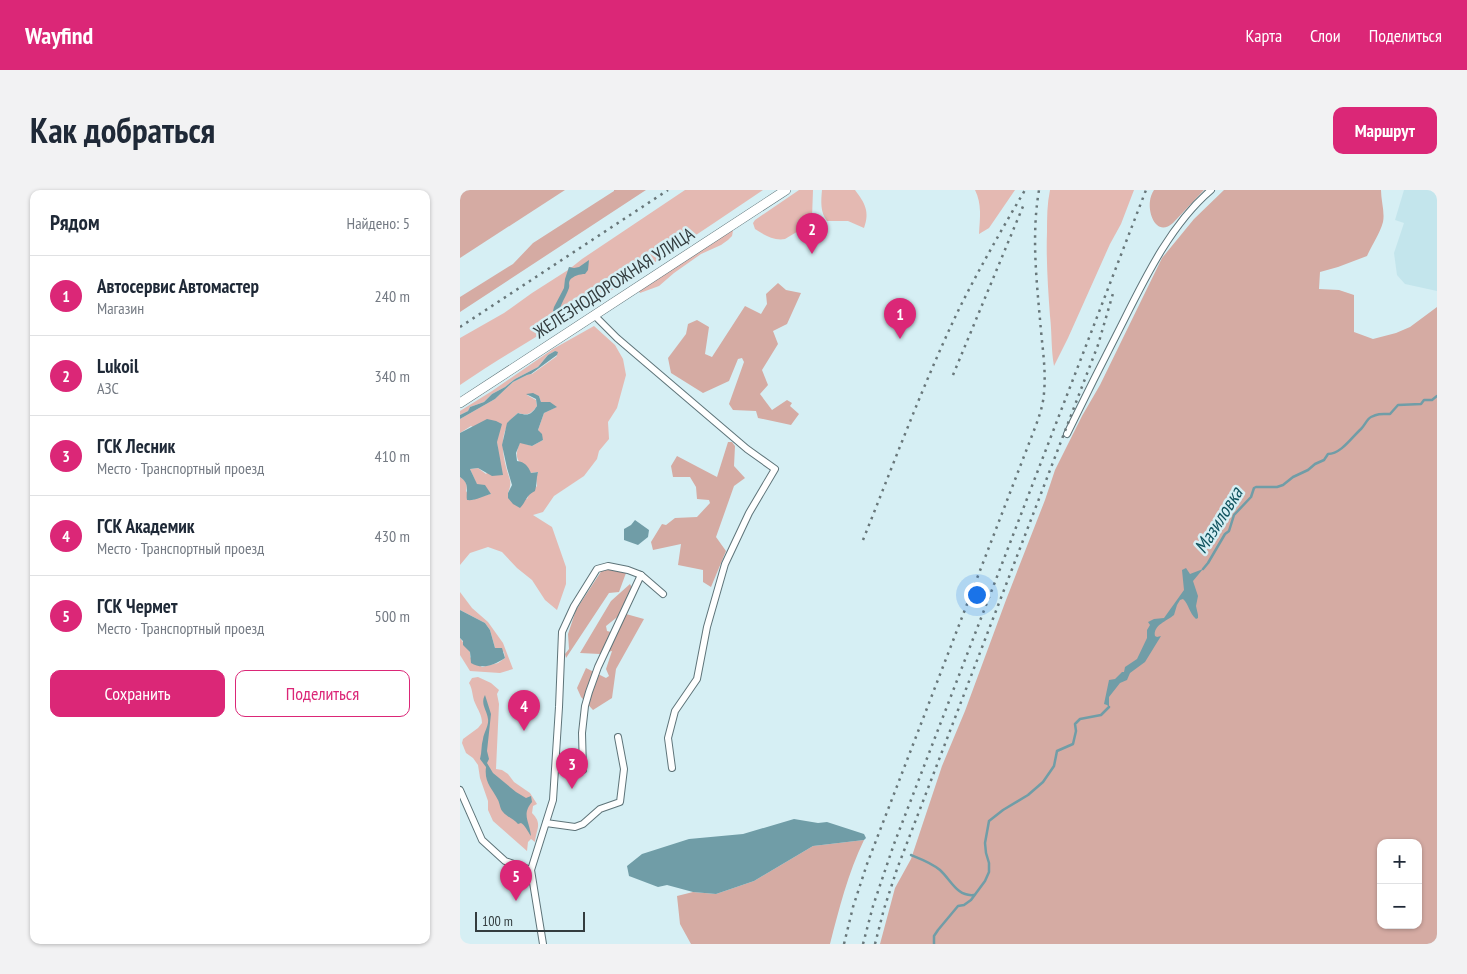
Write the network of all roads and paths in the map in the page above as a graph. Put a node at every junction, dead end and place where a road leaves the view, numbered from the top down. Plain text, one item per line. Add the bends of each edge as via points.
1 (786, 190) edge
2 (1211, 190) edge
3 (594, 315) junction
4 (460, 403) edge
5 (1067, 434) dead end
6 (641, 575) junction
7 (663, 594) dead end
8 (618, 737) dead end
9 (672, 768) dead end
10 (583, 770) dead end
11 (460, 790) edge
12 (546, 823) junction
13 (532, 870) junction
14 (543, 944) edge

1 - 3 main road, ЖЕЛЕЗНОДОРОЖНАЯ УЛИЦА
2 - 5 street via 1183,220 1160,255
3 - 4 main road, ЖЕЛЕЗНОДОРОЖНАЯ УЛИЦА
3 - 9 street via 747,449 775,469 724,564 697,678 675,711 668,738
6 - 7 street
6 - 10 street via 589,692 582,733
6 - 12 street via 608,566 597,569 562,632 553,800
8 - 12 street via 624,769 620,802 600,809 575,827
11 - 13 street via 482,840 505,861
12 - 13 street
13 - 14 street

